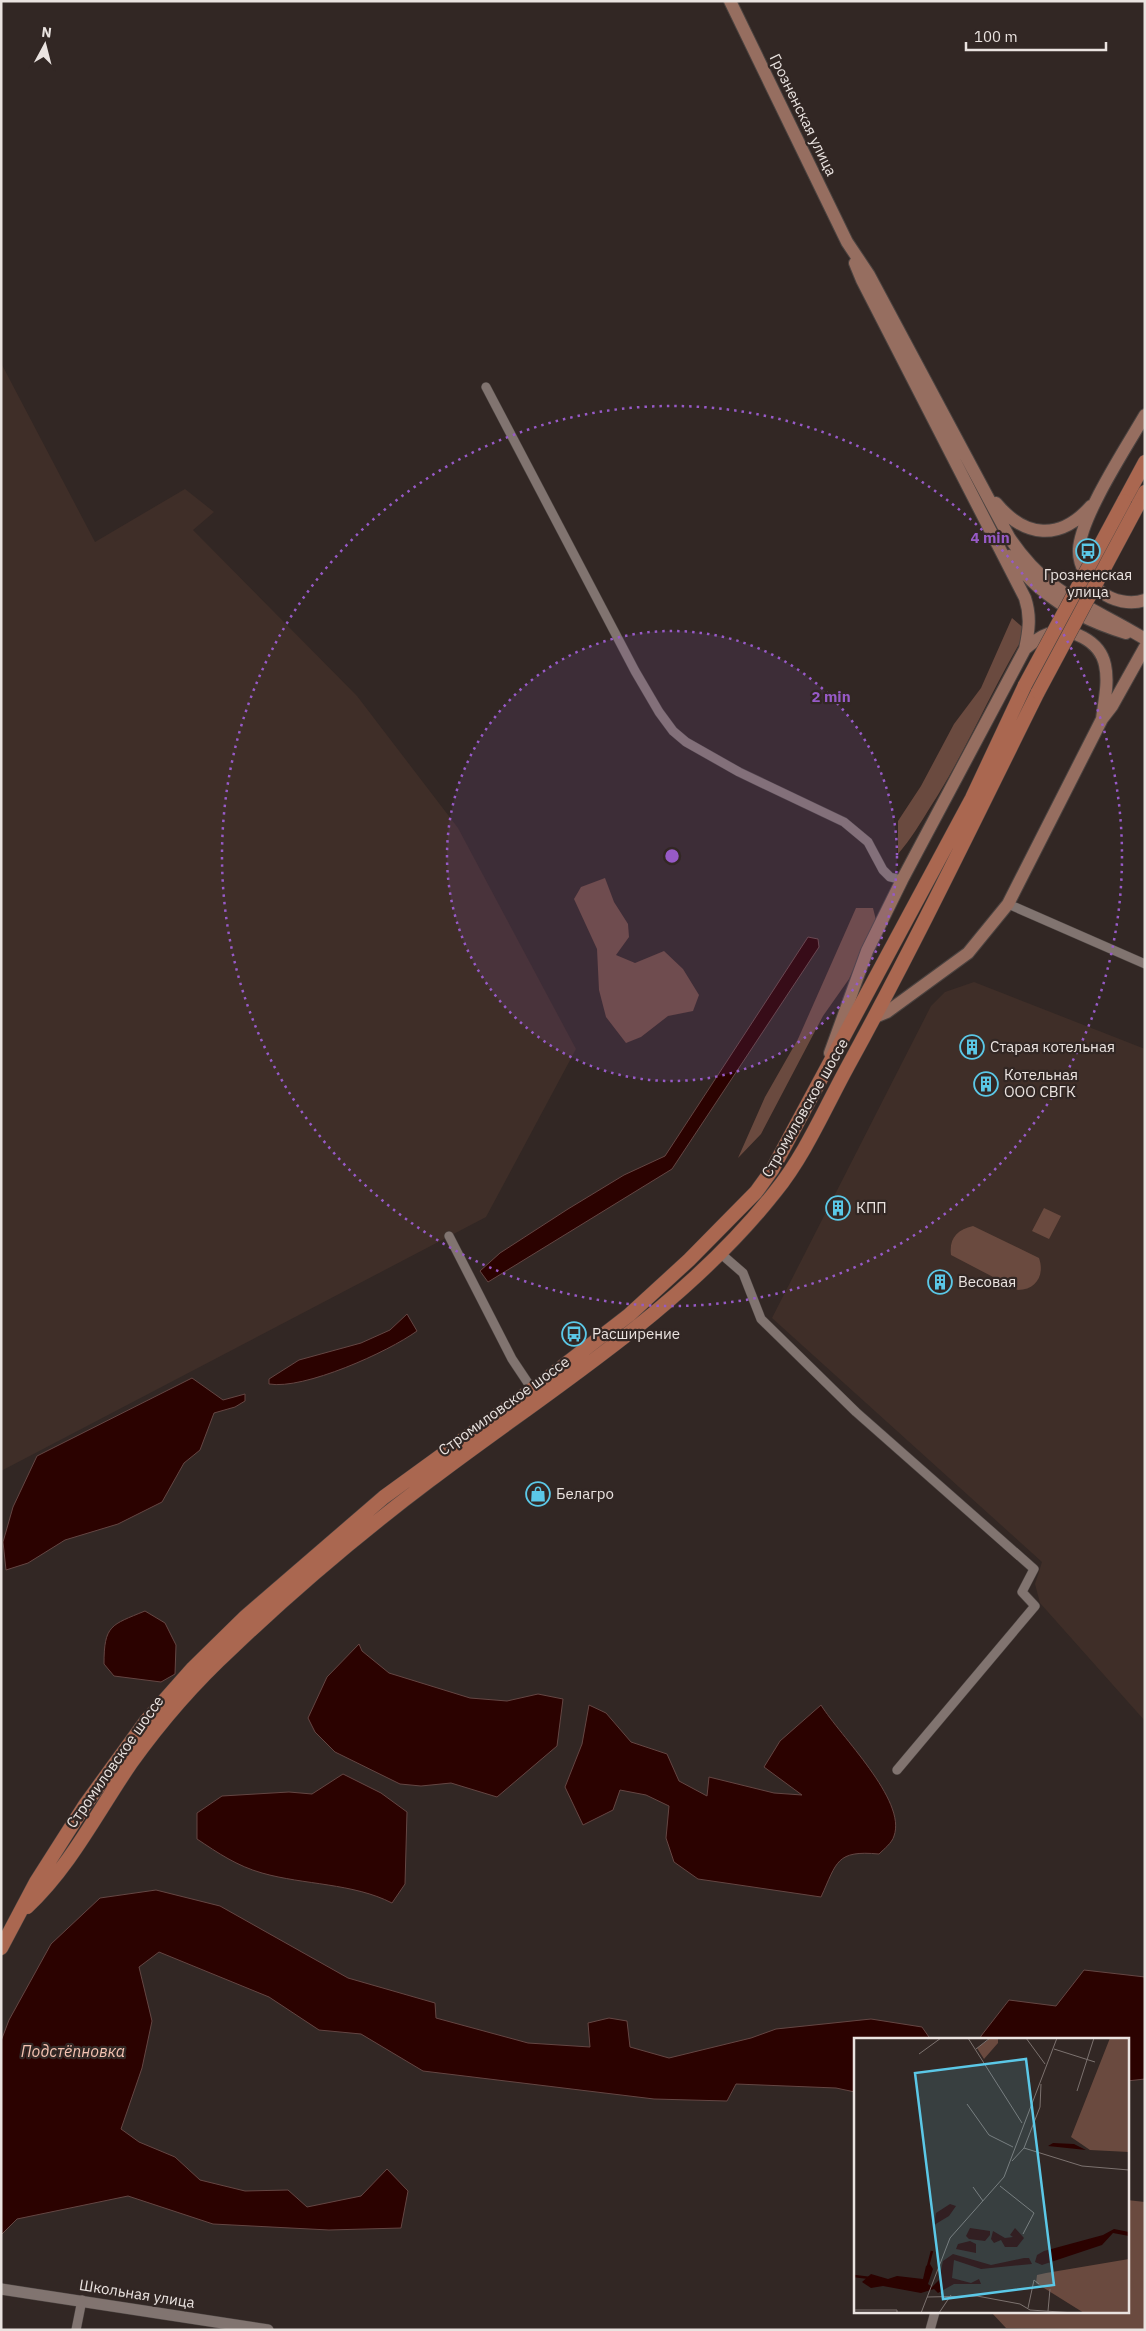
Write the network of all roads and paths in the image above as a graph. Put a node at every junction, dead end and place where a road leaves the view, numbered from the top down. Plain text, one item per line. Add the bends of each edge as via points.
1 (730, 1) edge
2 (848, 242) junction
3 (486, 387) dead end
4 (1145, 415) edge
5 (1145, 462) edge
6 (1145, 492) edge
7 (988, 494) junction
8 (1098, 499) junction
9 (1002, 549) junction
10 (1145, 600) edge
11 (1145, 639) edge
12 (1145, 647) edge
13 (1025, 648) junction
14 (1102, 719) junction
15 (902, 880) junction
16 (1008, 904) junction
17 (1145, 964) edge
18 (875, 1017) junction
19 (817, 1086) junction
20 (449, 1236) dead end
21 (720, 1253) junction
22 (532, 1389) junction
23 (897, 1770) dead end
24 (22, 1912) junction
25 (1, 1948) edge
26 (1, 2289) edge
27 (82, 2300) junction
28 (934, 2314) edge
29 (76, 2330) edge
30 (268, 2330) edge
31 (930, 2330) edge

1 - 2 main road, Грозненская улица
2 - 7 main road, Грозненская улица
2 - 9 main road, Грозненская улица via 862,280
3 - 15 street via 635,670 673,731 708,756 844,822 868,842 882,870 890,877
4 - 8 main road
5 - 19 main road, Стромиловское шоссе, bridge via 1025,685 972,798
6 - 18 main road, Стромиловское шоссе, bridge via 1038,692
7 - 8 main road via 1016,523 1040,531 1063,528 1073,523
7 - 11 main road, Грозненская улица via 1009,537 1037,573 1069,598
8 - 10 main road via 1079,550 1086,575 1096,588 1116,600
9 - 11 main road via 1030,579 1061,604 1113,629
9 - 13 main road, Грозненская улица via 1030,612
12 - 14 main road
13 - 14 main road via 1048,634 1059,632 1091,642 1100,652 1106,676
13 - 15 main road
14 - 16 main road
15 - 19 main road via 867,952
16 - 17 street
16 - 18 main road via 968,953 887,1012
18 - 21 main road, Стромиловское шоссе via 778,1189
19 - 22 main road, Стромиловское шоссе via 772,1170 756,1192 690,1260 629,1315
20 - 22 street
21 - 23 street via 743,1273 761,1319 856,1412 1034,1570 1022,1592 1035,1606
21 - 24 main road, Стромиловское шоссе via 574,1377 428,1481 303,1582 229,1650 174,1705 133,1760 48,1888
22 - 24 main road, Стромиловское шоссе via 377,1503 252,1611 193,1668 146,1721 85,1805 36,1882
24 - 25 main road, Стромиловское шоссе
26 - 27 street, Школьная улица
27 - 29 street
27 - 30 street, Школьная улица
28 - 31 street

